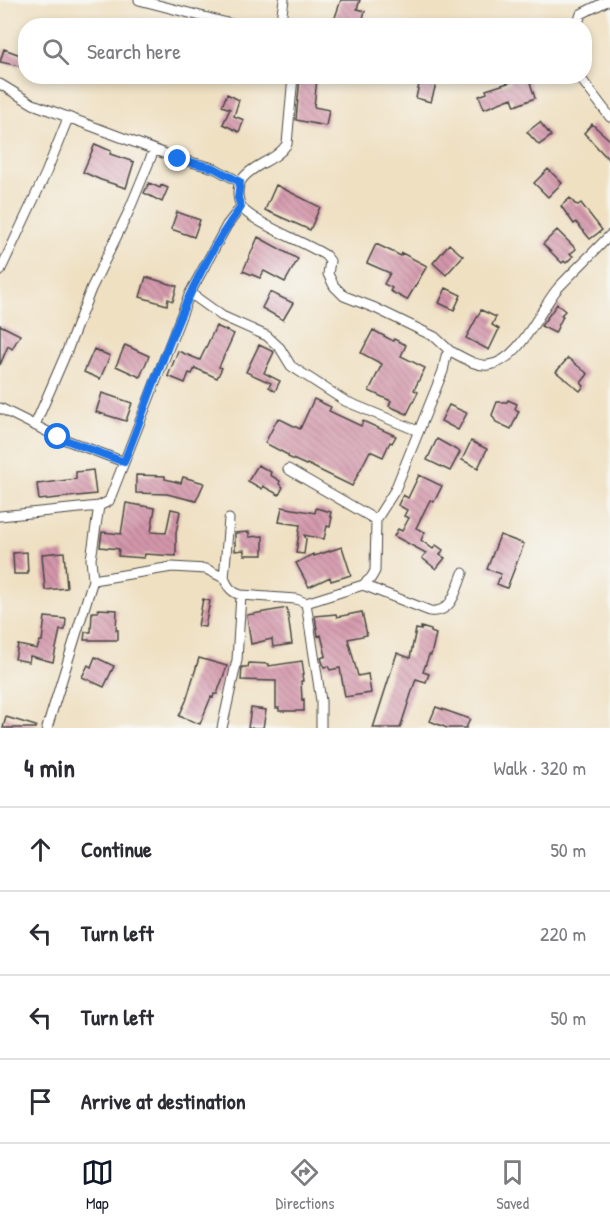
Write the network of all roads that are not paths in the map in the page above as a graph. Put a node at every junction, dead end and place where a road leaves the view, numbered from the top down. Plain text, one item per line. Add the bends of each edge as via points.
1 (139, 0) edge
2 (284, 0) edge
3 (609, 0) edge
4 (208, 18) edge
5 (281, 18) edge
6 (579, 18) edge
7 (0, 84) edge
8 (292, 84) edge
9 (585, 84) edge
10 (610, 117) edge
11 (68, 118) junction
12 (154, 150) junction
13 (240, 182) junction
14 (241, 207) junction
15 (610, 235) edge
16 (0, 271) edge
17 (190, 293) junction
18 (450, 351) junction
19 (0, 408) edge
20 (35, 425) junction
21 (418, 431) junction
22 (124, 462) junction
23 (288, 469) dead end
24 (99, 506) junction
25 (0, 516) edge
26 (229, 519) dead end
27 (376, 520) junction
28 (463, 573) dead end
29 (224, 578) junction
30 (93, 580) junction
31 (363, 585) junction
32 (241, 595) junction
33 (306, 603) junction
34 (47, 728) edge
35 (222, 728) edge
36 (321, 728) edge

1 - 4 street
2 - 5 street
3 - 6 street
7 - 11 street via 33,104
8 - 13 street via 287,144
9 - 10 street
11 - 12 street
11 - 16 street
12 - 13 street via 214,168
12 - 20 street
13 - 14 street
14 - 17 street
14 - 18 street via 325,255 330,261 328,274 344,296 435,337
15 - 18 street via 558,289 522,341 504,359 487,366
17 - 21 street via 222,316 267,336 291,366 345,402
17 - 22 street
18 - 21 street
19 - 20 street
20 - 22 street
21 - 27 street via 395,490
22 - 24 street via 109,501
23 - 27 street
24 - 25 street
24 - 30 street via 91,559
26 - 29 street
27 - 31 street via 375,571
28 - 31 street via 450,604 438,612
29 - 30 street via 206,569 172,567
29 - 32 street via 233,592
30 - 34 street
31 - 33 street
32 - 33 street
32 - 35 street via 237,660
33 - 36 street via 321,701

